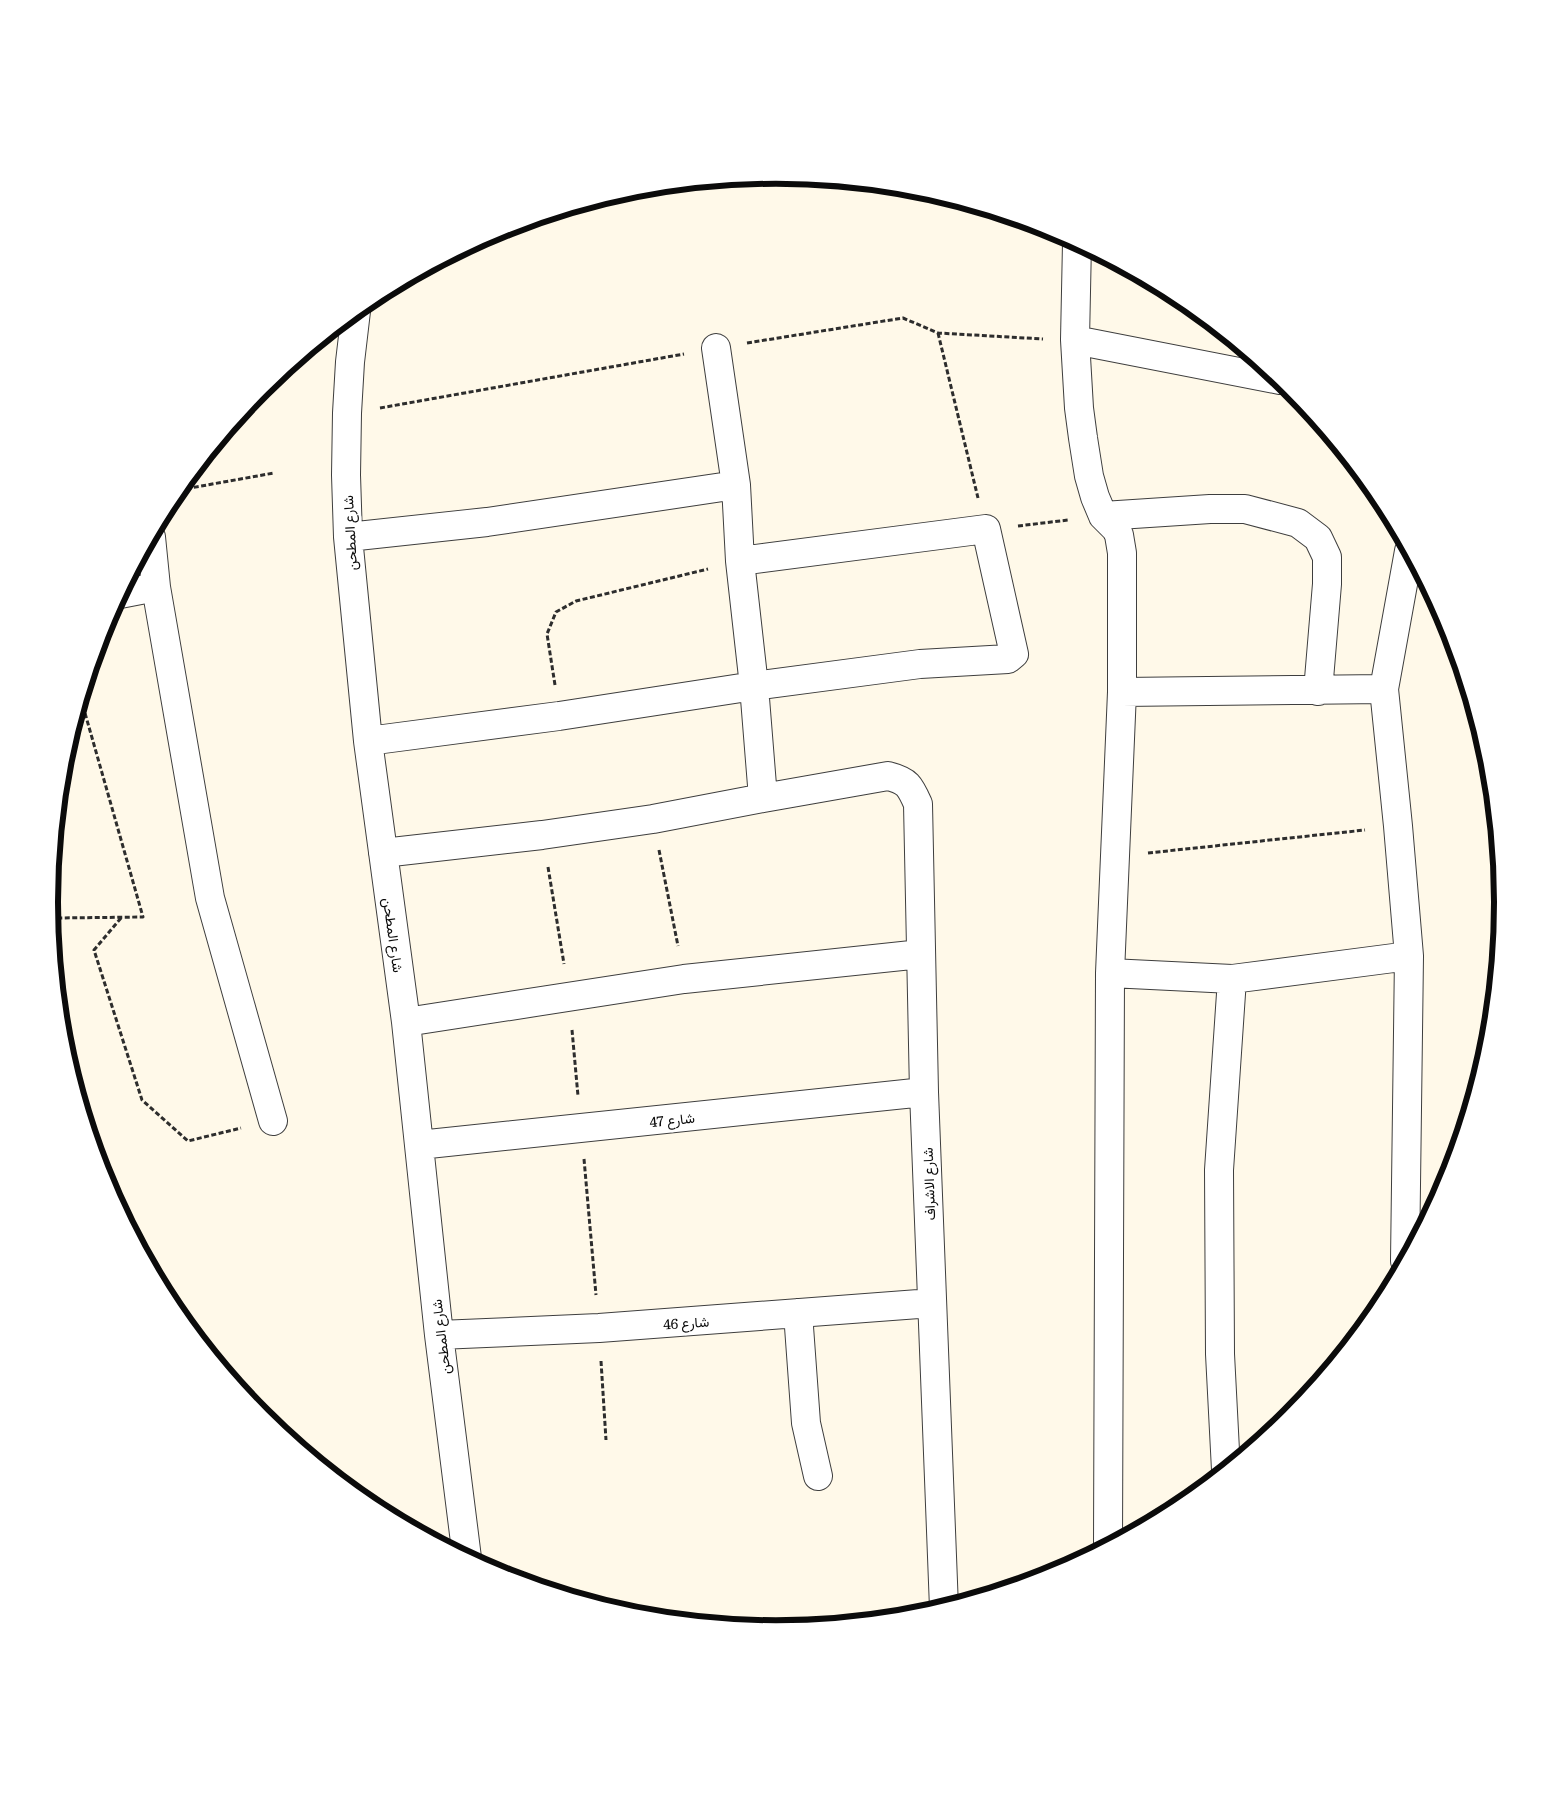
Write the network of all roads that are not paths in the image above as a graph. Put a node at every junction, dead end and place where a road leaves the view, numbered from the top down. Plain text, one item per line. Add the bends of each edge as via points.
1 (1077, 250) edge
2 (355, 321) edge
3 (1075, 340) junction
4 (716, 348) road end
5 (1266, 377) edge
6 (736, 485) junction
7 (1103, 516) junction
8 (348, 537) junction
9 (151, 548) edge
10 (740, 561) junction
11 (1407, 561) edge
12 (156, 587) junction
13 (129, 592) edge
14 (754, 686) junction
15 (1384, 689) junction
16 (1318, 691) junction
17 (1122, 692) junction
18 (368, 741) junction
19 (763, 798) junction
20 (383, 853) junction
21 (921, 954) junction
22 (1409, 956) junction
23 (1110, 973) junction
24 (1232, 979) junction
25 (406, 1022) junction
26 (924, 1092) junction
27 (273, 1121) road end
28 (419, 1146) junction
29 (1405, 1248) edge
30 (932, 1303) junction
31 (798, 1313) junction
32 (439, 1335) junction
33 (1226, 1463) edge
34 (818, 1476) dead end
35 (1108, 1539) edge
36 (466, 1551) edge
37 (944, 1601) edge

1 - 3 street
2 - 8 street, شارع المطحن via 346,476
3 - 5 street
3 - 7 street via 1079,408 1089,476
4 - 6 street
6 - 8 street via 487,522
6 - 10 street
7 - 16 street via 1245,509 1298,523 1318,538 1327,558 1327,584
7 - 17 street via 1116,529 1122,553
8 - 18 street, شارع المطحن
9 - 12 street
10 - 14 street
10 - 14 street via 986,529 1013,649 1008,659 920,664
11 - 15 street
12 - 13 street
12 - 27 street via 210,898
14 - 18 street
14 - 19 street
15 - 16 street
15 - 22 street
16 - 17 street
17 - 23 street
18 - 20 street, شارع المطحن
19 - 20 street via 653,820
19 - 21 street, شارع الاشراف via 888,776 901,779 912,789 918,804
20 - 25 street, شارع المطحن
21 - 25 street via 684,979
21 - 26 street, شارع الاشراف
22 - 24 street
22 - 29 street
23 - 24 street
23 - 35 street
24 - 33 street via 1219,1170 1220,1354
25 - 28 street, شارع المطحن
26 - 28 street, شارع 47
26 - 30 street, شارع الاشراف
28 - 32 street, شارع المطحن
30 - 31 street, شارع 46
30 - 37 street, شارع الاشراف
31 - 32 street, شارع 46 via 599,1328
31 - 34 street via 806,1423
32 - 36 street, شارع المطحن

